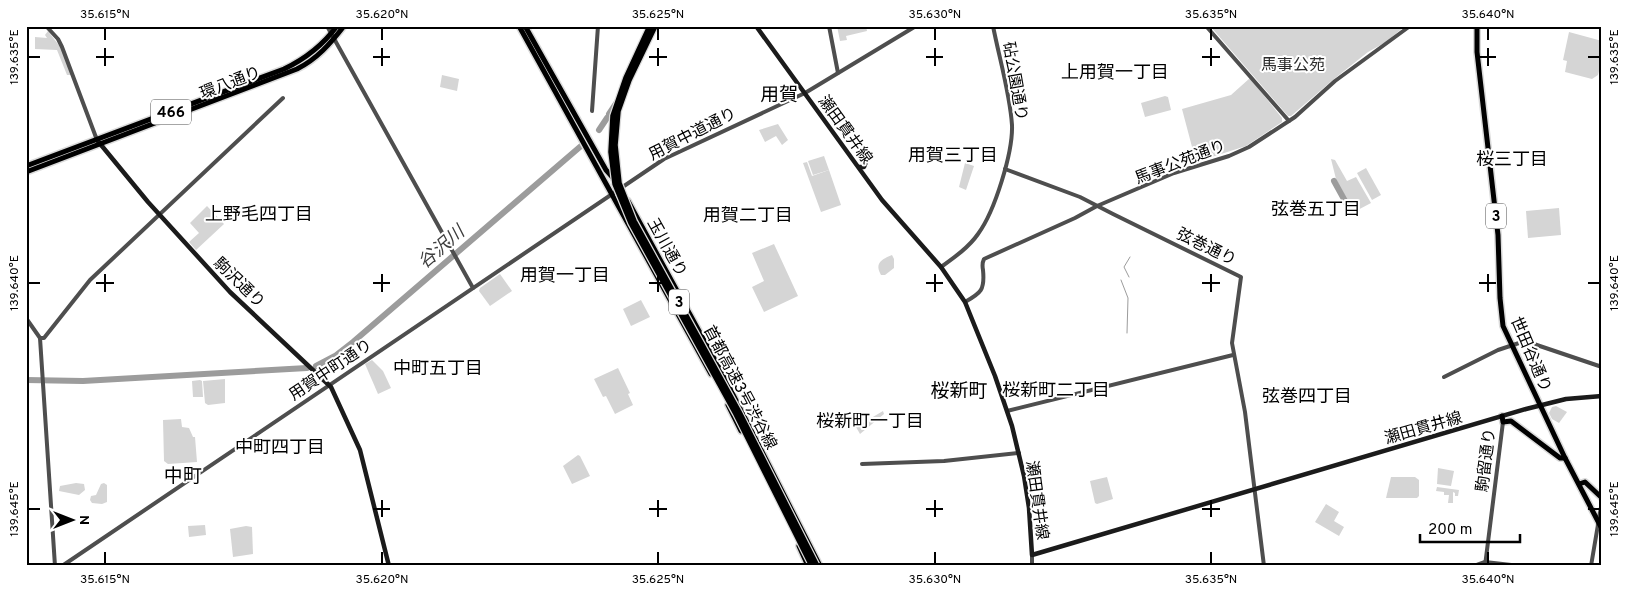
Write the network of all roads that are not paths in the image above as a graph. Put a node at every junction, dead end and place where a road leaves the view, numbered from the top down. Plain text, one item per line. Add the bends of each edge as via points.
1 (46, 26) edge
2 (327, 26) edge
3 (337, 26) edge
4 (344, 26) edge
5 (520, 26) edge
6 (525, 26) edge
7 (598, 26) edge
8 (650, 26) edge
9 (655, 26) edge
10 (756, 26) edge
11 (829, 26) edge
12 (916, 26) edge
13 (993, 26) edge
14 (1206, 26) edge
15 (1410, 26) edge
16 (1477, 26) edge
17 (333, 36) junction
18 (838, 73) junction
19 (805, 94) junction
20 (283, 98) dead end
21 (592, 111) dead end
22 (1289, 121) junction
23 (97, 139) junction
24 (866, 162) dead end
25 (26, 166) edge
26 (859, 167) junction
27 (1005, 169) junction
28 (26, 172) edge
29 (621, 187) junction
30 (612, 194) junction
31 (1098, 206) junction
32 (159, 215) junction
33 (942, 267) junction
34 (473, 288) junction
35 (965, 302) junction
36 (26, 318) edge
37 (40, 338) junction
38 (1511, 345) junction
39 (1233, 355) junction
40 (1602, 366) edge
41 (1444, 378) dead end
42 (330, 385) junction
43 (1602, 396) edge
44 (1540, 405) junction
45 (1007, 411) junction
46 (1502, 419) junction
47 (1019, 453) junction
48 (1565, 458) junction
49 (862, 464) dead end
50 (1582, 483) junction
51 (1254, 490) junction
52 (1602, 500) edge
53 (1598, 521) junction
54 (1602, 529) edge
55 (1032, 555) junction
56 (1485, 564) edge
57 (55, 566) edge
58 (62, 566) edge
59 (389, 566) edge
60 (808, 566) edge
61 (812, 566) edge
62 (818, 566) edge
63 (1032, 566) edge
64 (1264, 566) edge
65 (1474, 566) edge
66 (1520, 566) edge
67 (1591, 566) edge

1 - 23 street, 駒沢通り via 62,47
2 - 17 street
3 - 17 main road, 環八通り / 466
4 - 17 main road, 環八通り / 466
5 - 30 main road, 玉川通り
6 - 29 main road, 玉川通り via 606,170
7 - 21 street
8 - 61 highway, 首都高速3号渋谷線 / 3, bridge via 613,116 610,152 618,192 633,228 732,406
9 - 62 highway, 首都高速3号渋谷線 / 3, bridge via 629,80 617,117 615,152 619,183 636,225 727,388
10 - 19 main road, 瀬田貫井線
11 - 18 street
12 - 18 street, 用賀中道通り
13 - 27 street, 砧公園通り via 1012,124 1011,149
14 - 22 street
15 - 22 street, 馬事公苑通り via 1335,81
16 - 38 main road, 世田谷通り / 3 via 1476,52 1498,234 1502,317
17 - 23 main road, 環八通り / 466 via 322,53 304,66
17 - 34 street
18 - 19 street, 用賀中道通り
19 - 26 main road, 瀬田貫井線
19 - 29 street, 用賀中道通り via 669,156
20 - 32 street
22 - 31 street, 馬事公苑通り via 1236,153 1179,171
23 - 25 main road, 環八通り / 466
23 - 28 main road, 環八通り / 466
23 - 32 main road, 駒沢通り
24 - 26 main road via 864,167
26 - 33 main road, 瀬田貫井線 via 882,200
27 - 31 street, 弦巻通り
27 - 33 street, 砧公園通り via 979,234
29 - 30 street, 用賀中道通り
29 - 62 main road, 玉川通り via 728,384
30 - 34 street, 用賀中町通り
30 - 60 main road, 玉川通り via 729,407
31 - 35 street, 馬事公苑通り via 984,259 981,290
31 - 39 street, 弦巻通り via 1242,277
32 - 37 street via 90,280 44,338
32 - 42 main road, 駒沢通り via 230,292
33 - 35 main road, 瀬田貫井線
34 - 42 street, 用賀中町通り
35 - 45 main road, 瀬田貫井線
36 - 37 street
37 - 57 street
38 - 40 street via 1526,341
38 - 41 street
38 - 44 main road, 世田谷通り / 3
39 - 45 street
39 - 51 street, 弦巻通り via 1245,412
42 - 58 street, 用賀中町通り
42 - 59 main road, 駒沢通り via 360,450
43 - 44 main road, 瀬田貫井線
44 - 46 main road, 瀬田貫井線
44 - 48 main road, 世田谷通り / 3
45 - 47 main road, 瀬田貫井線
46 - 48 main road via 1522,428 1560,458
46 - 51 main road, 瀬田貫井線
46 - 56 street, 駒留通り
47 - 49 street via 944,461
47 - 55 main road, 瀬田貫井線 via 1029,508
48 - 50 main road, 世田谷通り / 3
50 - 52 main road, 3
50 - 53 main road, 世田谷通り / 3
51 - 55 main road, 瀬田貫井線
51 - 64 street, 弦巻通り
52 - 53 street
53 - 54 main road, 世田谷通り / 3
53 - 67 street
55 - 63 street
56 - 65 street
56 - 66 street

